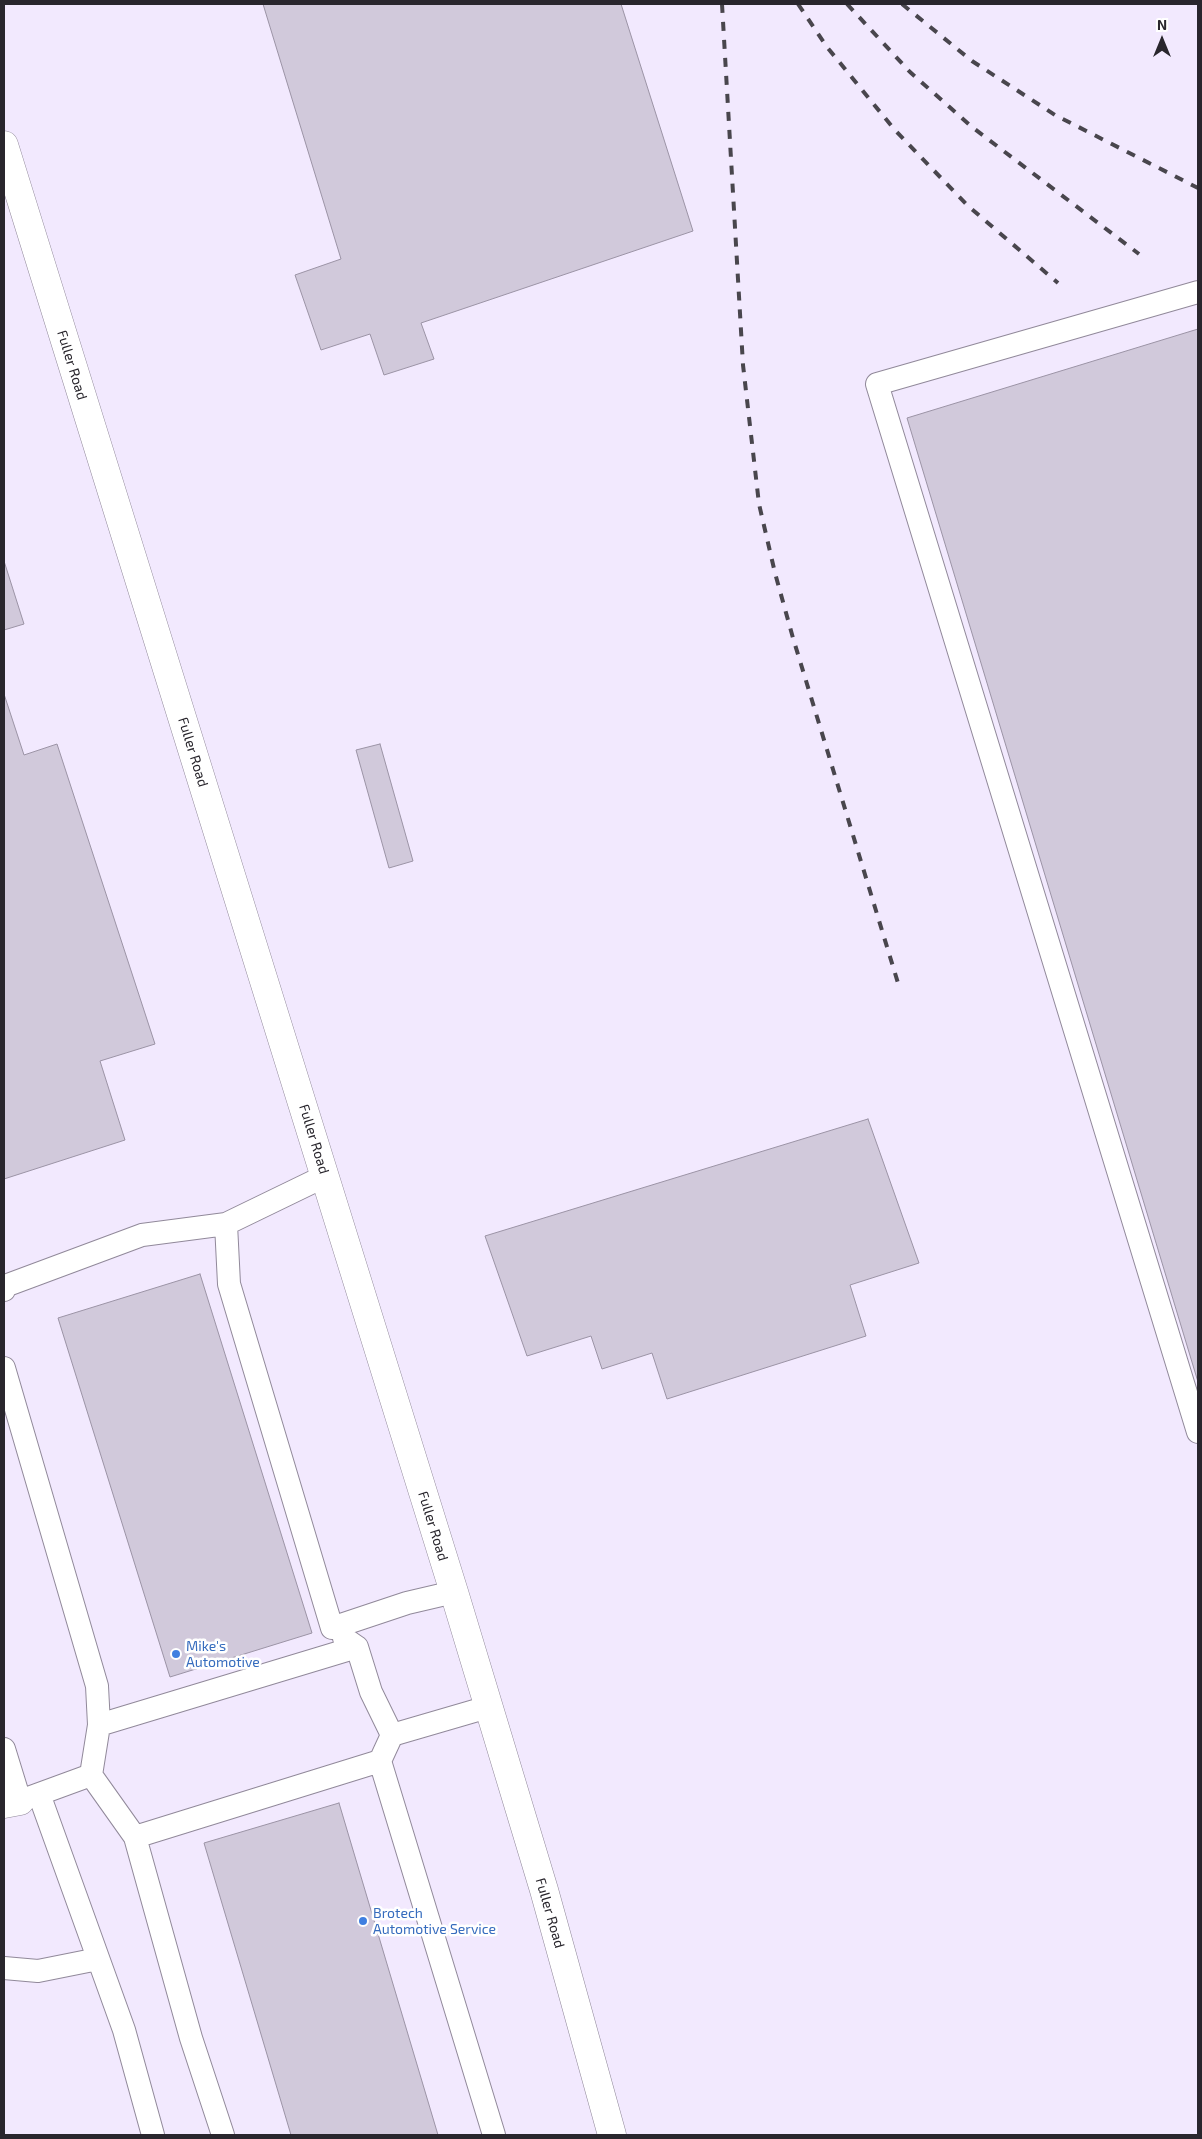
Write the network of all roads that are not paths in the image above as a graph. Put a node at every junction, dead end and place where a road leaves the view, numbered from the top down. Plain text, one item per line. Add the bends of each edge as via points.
1 (4, 145) edge
2 (1198, 292) edge
3 (325, 1176) junction
4 (226, 1224) junction
5 (4, 1290) edge
6 (4, 1368) edge
7 (1198, 1432) edge
8 (454, 1592) junction
9 (332, 1628) junction
10 (357, 1647) junction
11 (488, 1707) junction
12 (99, 1725) junction
13 (392, 1736) junction
14 (4, 1749) edge
15 (380, 1761) junction
16 (91, 1775) junction
17 (21, 1800) edge
18 (135, 1837) junction
19 (98, 1959) junction
20 (4, 1968) edge
21 (153, 2135) edge
22 (223, 2135) edge
23 (494, 2135) edge
24 (612, 2135) edge

1 - 3 street, Fuller Road
2 - 7 lane via 877,384
3 - 4 lane
3 - 8 street, Fuller Road
4 - 5 lane via 142,1235 5,1286
4 - 9 lane via 229,1284
6 - 12 lane via 97,1686
8 - 9 lane via 407,1603
8 - 11 street, Fuller Road
9 - 10 lane
10 - 12 lane
10 - 13 lane via 371,1692
11 - 13 lane
11 - 24 street, Fuller Road via 544,1890
12 - 16 lane
13 - 15 lane
14 - 17 lane
15 - 18 lane
15 - 23 lane
16 - 17 lane
16 - 18 lane
17 - 19 lane
18 - 22 lane via 191,2038
19 - 20 lane via 38,1971
19 - 21 lane via 124,2030

